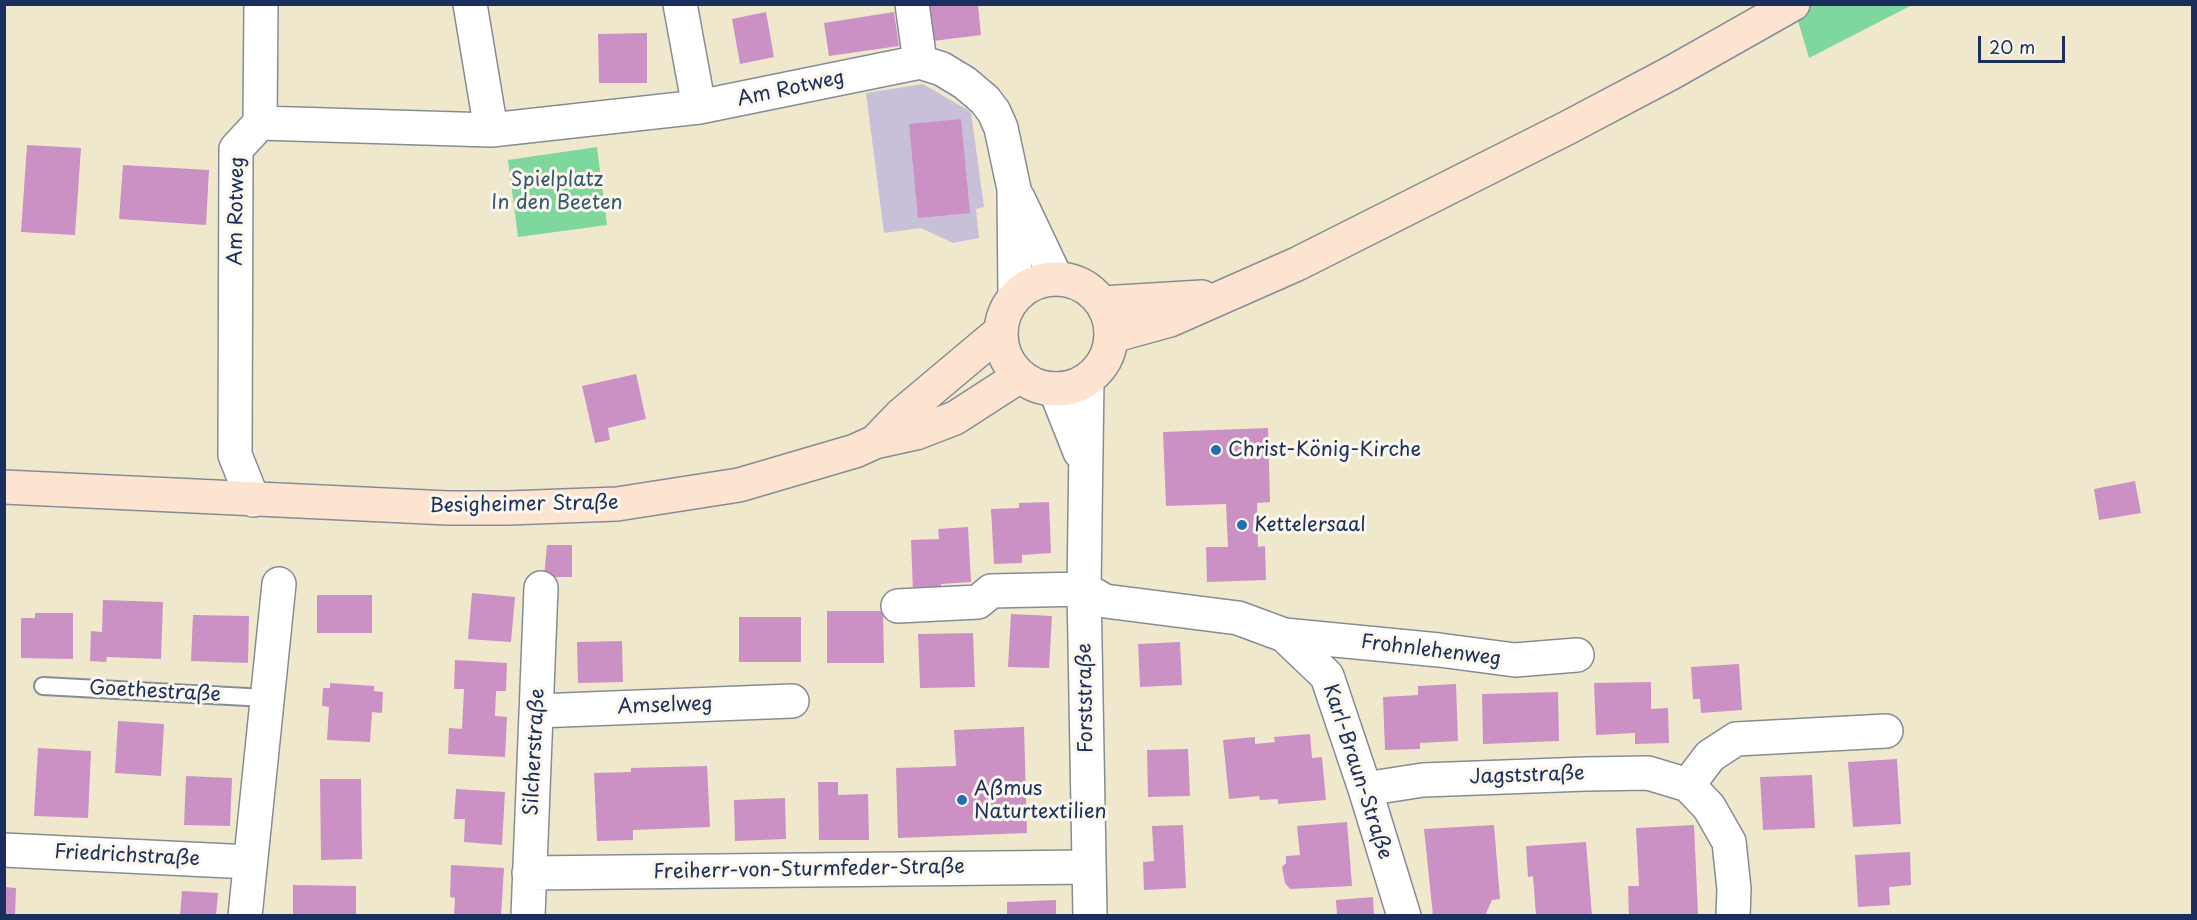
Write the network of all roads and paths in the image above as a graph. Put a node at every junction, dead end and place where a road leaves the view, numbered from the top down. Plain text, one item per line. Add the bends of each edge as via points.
1 (261, 4) edge
2 (470, 4) edge
3 (680, 4) edge
4 (912, 4) edge
5 (1793, 4) edge
6 (920, 62) junction
7 (699, 107) junction
8 (260, 123) junction
9 (491, 130) junction
10 (1014, 189) junction
11 (1056, 278) junction
12 (1225, 295) junction
13 (1015, 296) junction
14 (1102, 303) junction
15 (1001, 331) junction
16 (1112, 336) junction
17 (1020, 376) junction
18 (1087, 380) junction
19 (1055, 389) junction
20 (875, 442) junction
21 (1086, 468) junction
22 (4, 487) edge
23 (253, 500) junction
24 (279, 584) dead end
25 (541, 588) dead end
26 (1084, 589) junction
27 (898, 606) dead end
28 (1284, 635) junction
29 (1577, 655) dead end
30 (43, 686) dead end
31 (266, 698) junction
32 (792, 701) dead end
33 (537, 711) junction
34 (1886, 730) dead end
35 (1688, 785) junction
36 (1365, 789) junction
37 (4, 850) edge
38 (250, 862) junction
39 (1089, 867) junction
40 (529, 873) junction
41 (245, 915) edge
42 (528, 915) edge
43 (1090, 915) edge
44 (1404, 915) edge
45 (1733, 915) edge

1 - 8 street
2 - 9 street
3 - 7 street
4 - 6 street
5 - 12 main road via 1567,128 1297,264
6 - 7 street, Am Rotweg
6 - 10 street via 965,83 994,112 1004,138
7 - 9 street, Am Rotweg
8 - 9 street, Am Rotweg
8 - 23 street, Am Rotweg via 236,149 235,455
10 - 11 street
10 - 13 street
11 - 13 main road via 1034,283
11 - 14 main road via 1082,284
12 - 14 main road
12 - 16 main road via 1170,320
13 - 15 main road via 1005,312
14 - 16 main road
15 - 17 main road via 1009,363
15 - 20 main road via 901,415
16 - 18 main road via 1105,361
17 - 19 main road via 1043,388
17 - 20 main road, Besigheimer Straße via 955,418 916,433
18 - 19 main road
18 - 21 street, Forststraße
19 - 21 street, Forststraße
20 - 23 main road, Besigheimer Straße via 739,485 617,504 448,508
21 - 26 street, Forststraße
22 - 23 main road, Besigheimer Straße
24 - 31 street
25 - 33 street, Silcherstraße
26 - 27 street via 991,591 978,602
26 - 28 street, Karl-Braun-Straße via 1105,601 1238,618
26 - 39 street, Forststraße
28 - 29 street, Frohnlehenweg via 1515,660
28 - 36 street, Karl-Braun-Straße via 1327,676
30 - 31 lane, Goethestraße
31 - 38 street
32 - 33 street, Amselweg
33 - 40 street, Silcherstraße
34 - 35 street via 1736,739 1710,756
35 - 36 street, Jagststraße via 1648,773 1423,780
35 - 45 street, Jagststraße via 1709,807 1730,842
36 - 44 street, Karl-Braun-Straße
37 - 38 street, Friedrichstraße
38 - 41 street
39 - 40 street, Freiherr-von-Sturmfeder-Straße
39 - 43 street, Forststraße
40 - 42 street, Silcherstraße

